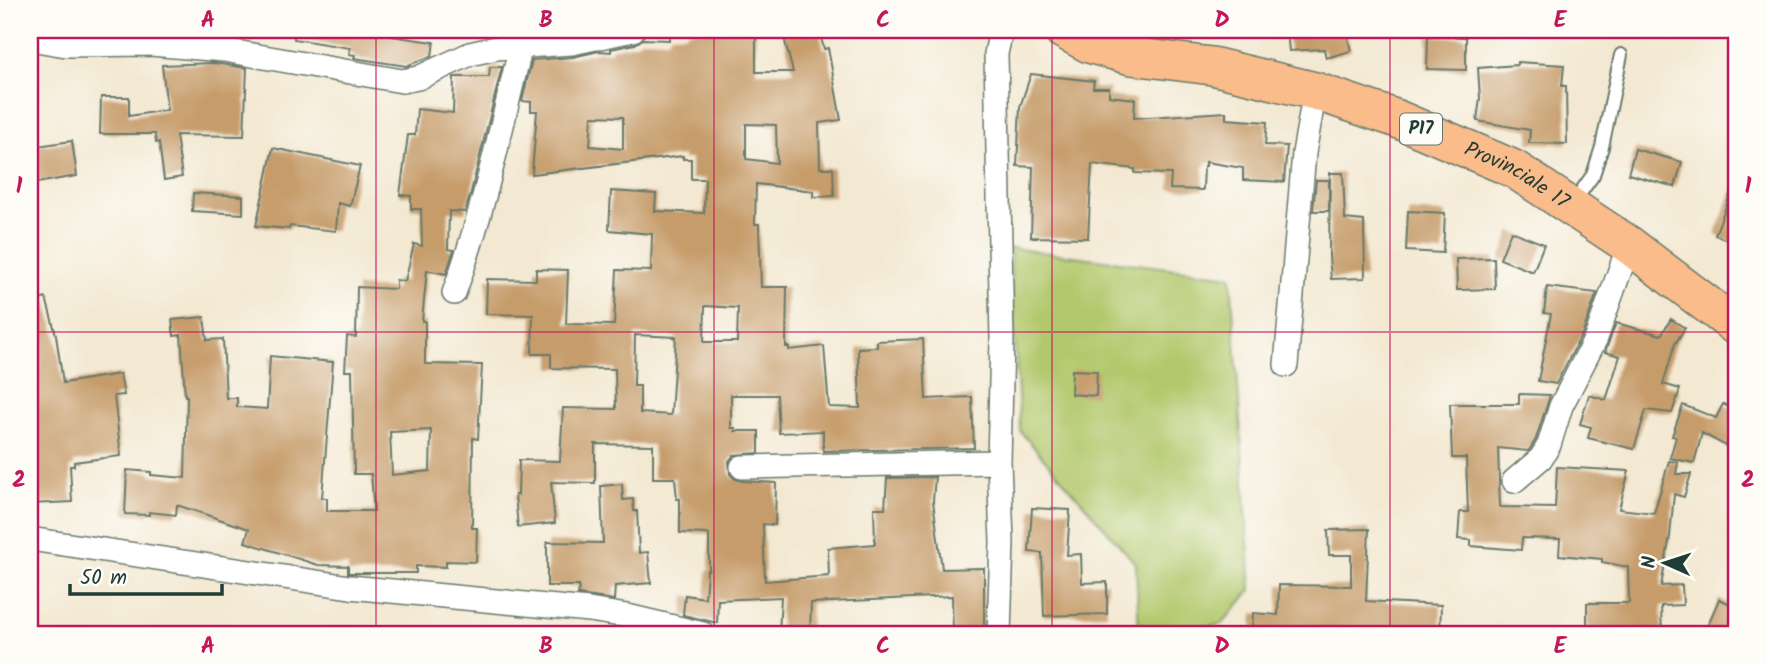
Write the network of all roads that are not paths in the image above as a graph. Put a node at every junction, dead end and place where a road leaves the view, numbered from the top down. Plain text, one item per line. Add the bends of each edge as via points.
1 (633, 30) edge
2 (1001, 30) edge
3 (1063, 30) edge
4 (30, 38) edge
5 (523, 38) edge
6 (1621, 55) dead end
7 (1315, 91) junction
8 (1570, 206) junction
9 (1629, 245) junction
10 (454, 293) dead end
11 (1737, 327) edge
12 (1286, 365) dead end
13 (999, 462) junction
14 (742, 467) dead end
15 (1514, 481) dead end
16 (30, 539) edge
17 (703, 634) edge
18 (999, 634) edge

1 - 5 street via 572,43
2 - 13 street via 996,54 1002,340
3 - 7 main road, Provinciale 17 / P17 via 1089,44 1131,56 1212,66
4 - 5 street via 66,45 150,44 224,50 402,81
5 - 10 street via 469,252
6 - 8 lane via 1593,175
7 - 8 main road, Provinciale 17 / P17 via 1395,118 1514,169
7 - 12 street via 1304,153
8 - 9 main road, Provinciale 17 / P17
9 - 11 main road, Provinciale 17 / P17
9 - 15 street via 1596,338 1561,405 1549,445
13 - 14 street
13 - 18 street
16 - 17 street via 350,587 627,616

